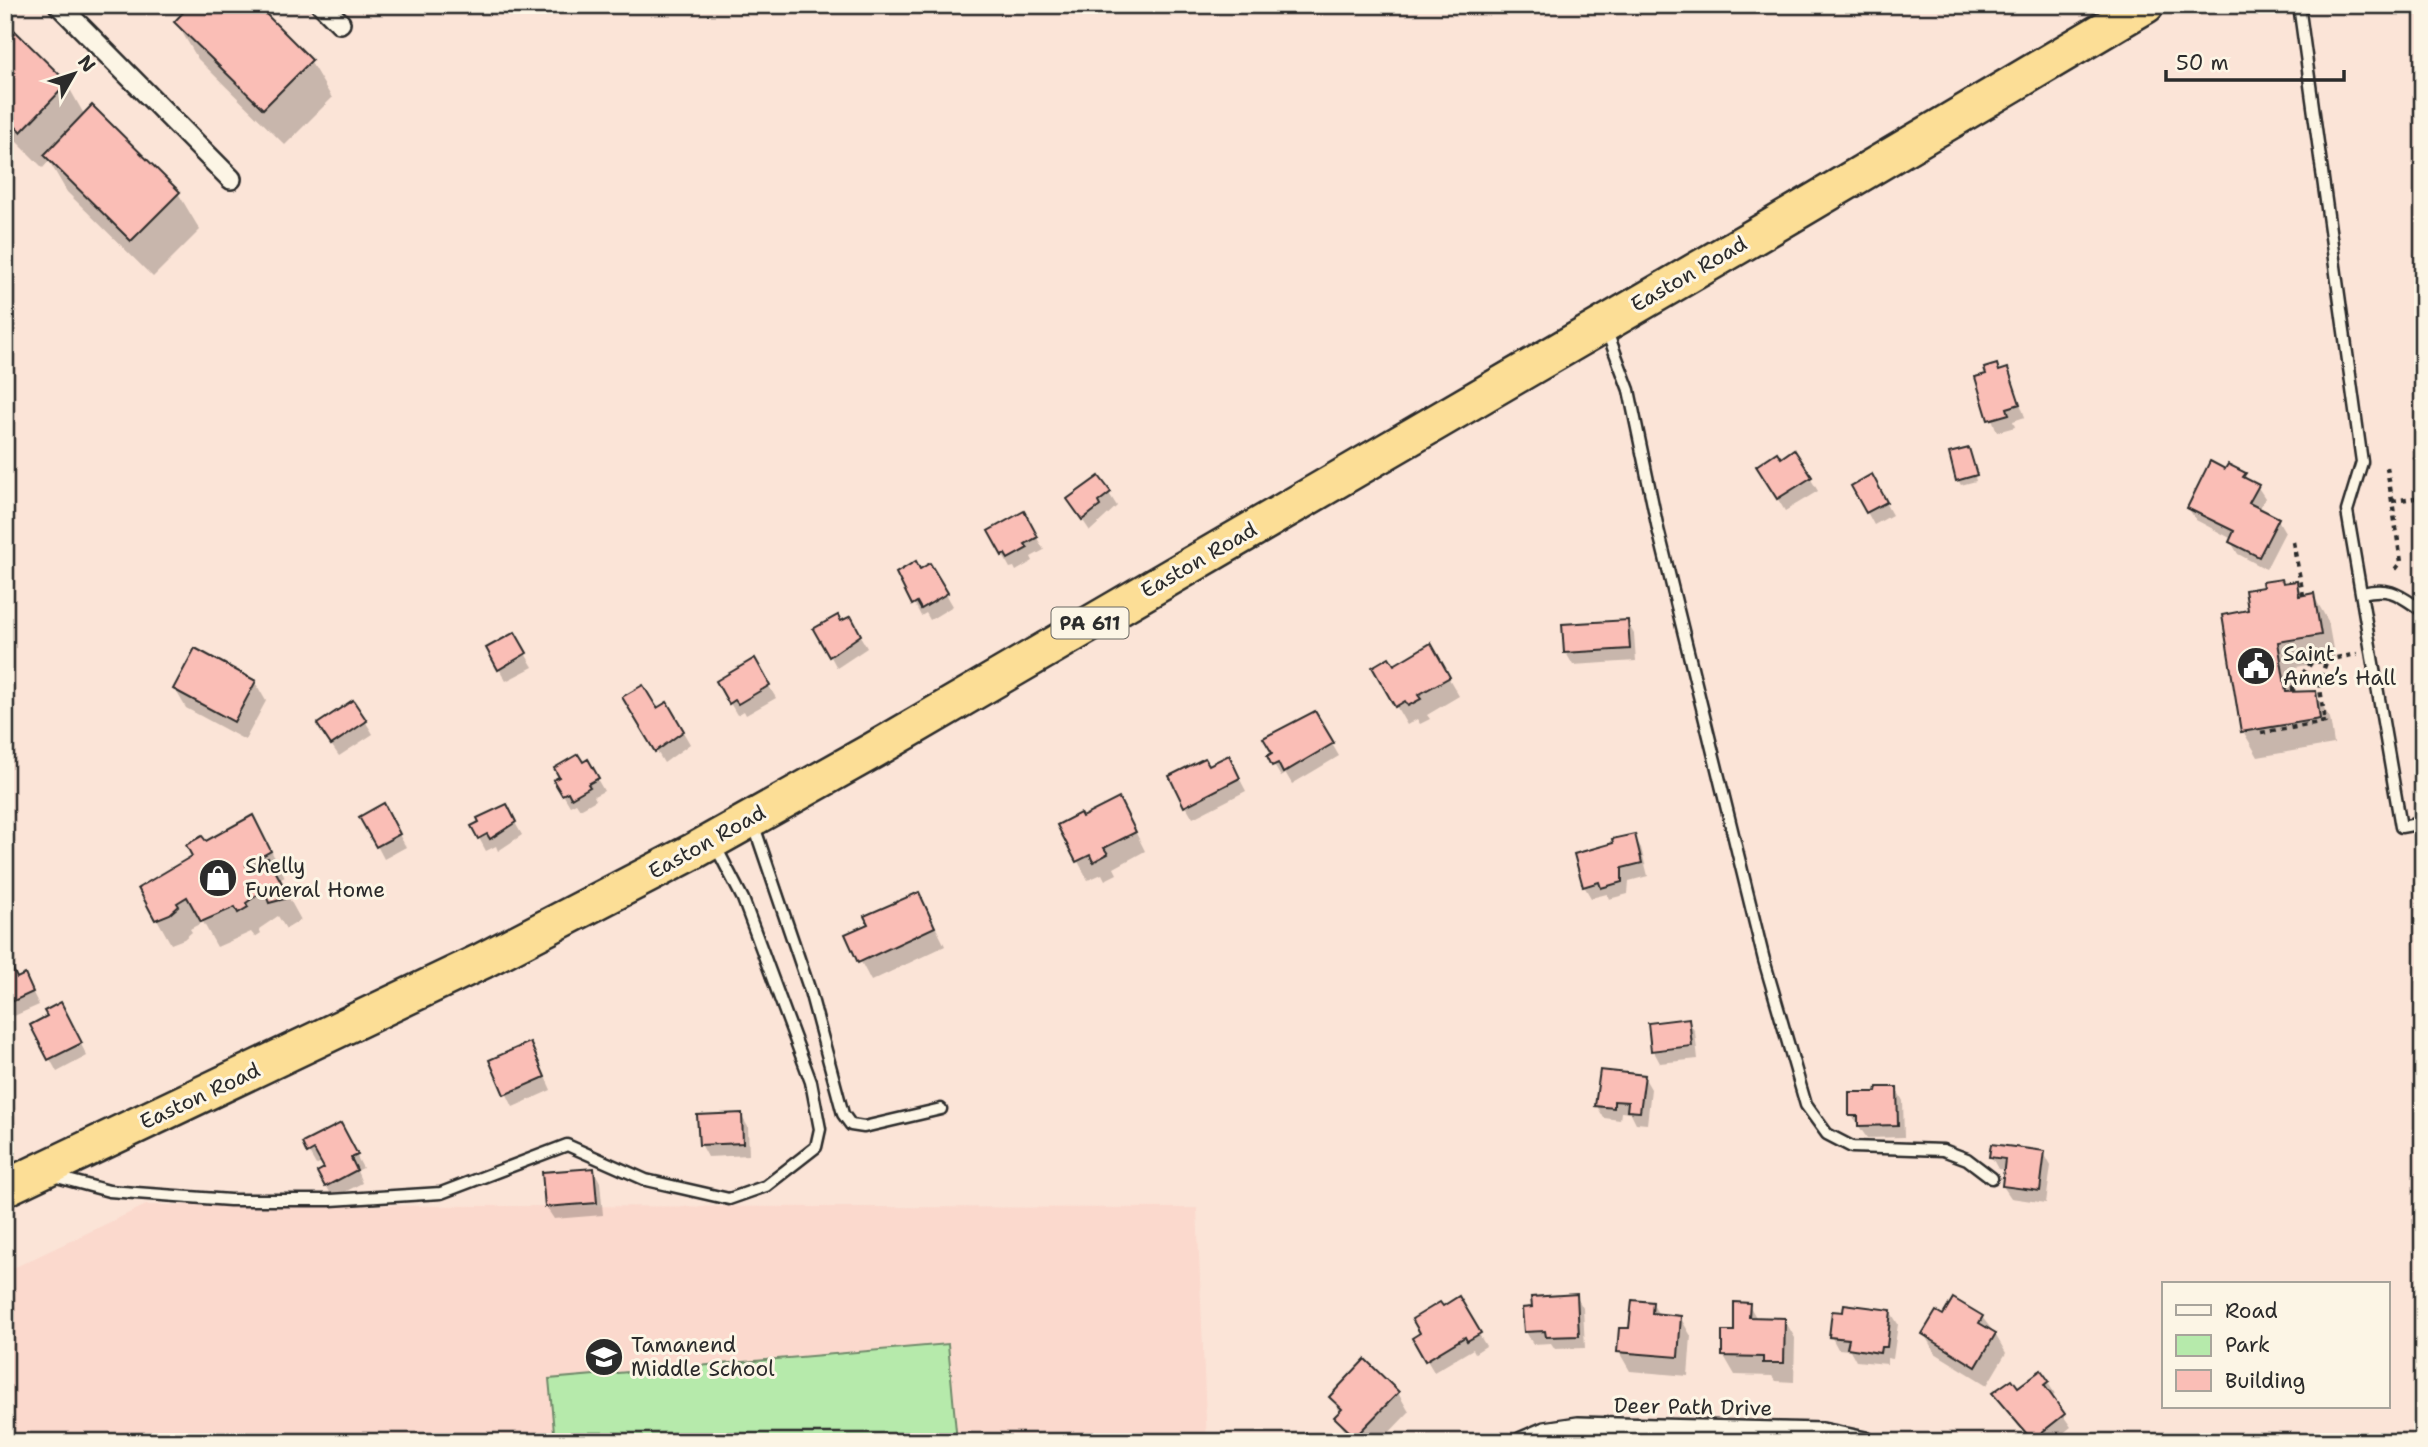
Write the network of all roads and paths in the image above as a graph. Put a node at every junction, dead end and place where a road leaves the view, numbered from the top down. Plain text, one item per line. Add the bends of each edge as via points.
1 (59, 5) edge
2 (322, 5) edge
3 (2146, 5) edge
4 (2299, 5) edge
5 (340, 23) dead end
6 (230, 180) dead end
7 (1604, 323) junction
8 (2423, 428) edge
9 (2415, 429) dead end
10 (2414, 457) dead end
11 (2423, 464) edge
12 (2387, 467) dead end
13 (2423, 497) edge
14 (2392, 501) junction
15 (2293, 542) dead end
16 (2393, 572) dead end
17 (2362, 593) junction
18 (2303, 596) dead end
19 (2423, 611) edge
20 (2361, 653) dead end
21 (2327, 660) junction
22 (2303, 673) junction
23 (2319, 682) junction
24 (2293, 691) dead end
25 (2261, 733) dead end
26 (752, 818) junction
27 (2423, 822) edge
28 (713, 840) junction
29 (941, 1109) dead end
30 (37, 1172) junction
31 (1992, 1178) dead end
32 (5, 1188) edge
33 (1522, 1442) edge
34 (1865, 1442) edge

1 - 6 street
2 - 5 street
3 - 7 highway, Easton Road / PA 611
4 - 17 lane via 2362,462 2347,511
7 - 26 highway, Easton Road / PA 611
7 - 31 lane via 1629,390 1658,529 1764,960 1806,1105 1827,1134 1852,1147 1943,1150 1967,1159
8 - 9 path
10 - 11 path
12 - 14 path
13 - 14 path
14 - 16 path via 2401,562
15 - 18 path
17 - 19 lane via 2394,592
17 - 27 lane via 2401,827
20 - 21 path
21 - 22 path via 2311,663
21 - 23 path
22 - 23 path
22 - 24 path
23 - 25 path via 2325,722
26 - 28 highway, Easton Road / PA 611
26 - 29 lane via 810,991 843,1114 851,1125 864,1127
28 - 30 highway, Easton Road / PA 611 via 482,961
28 - 30 lane via 743,899 785,1010 811,1082 820,1129 816,1147 766,1186 729,1199 646,1180 567,1145 441,1193 331,1200 230,1200 109,1191
30 - 32 highway, Easton Road / PA 611
33 - 34 street, Deer Path Drive via 1545,1432 1578,1427 1822,1433

